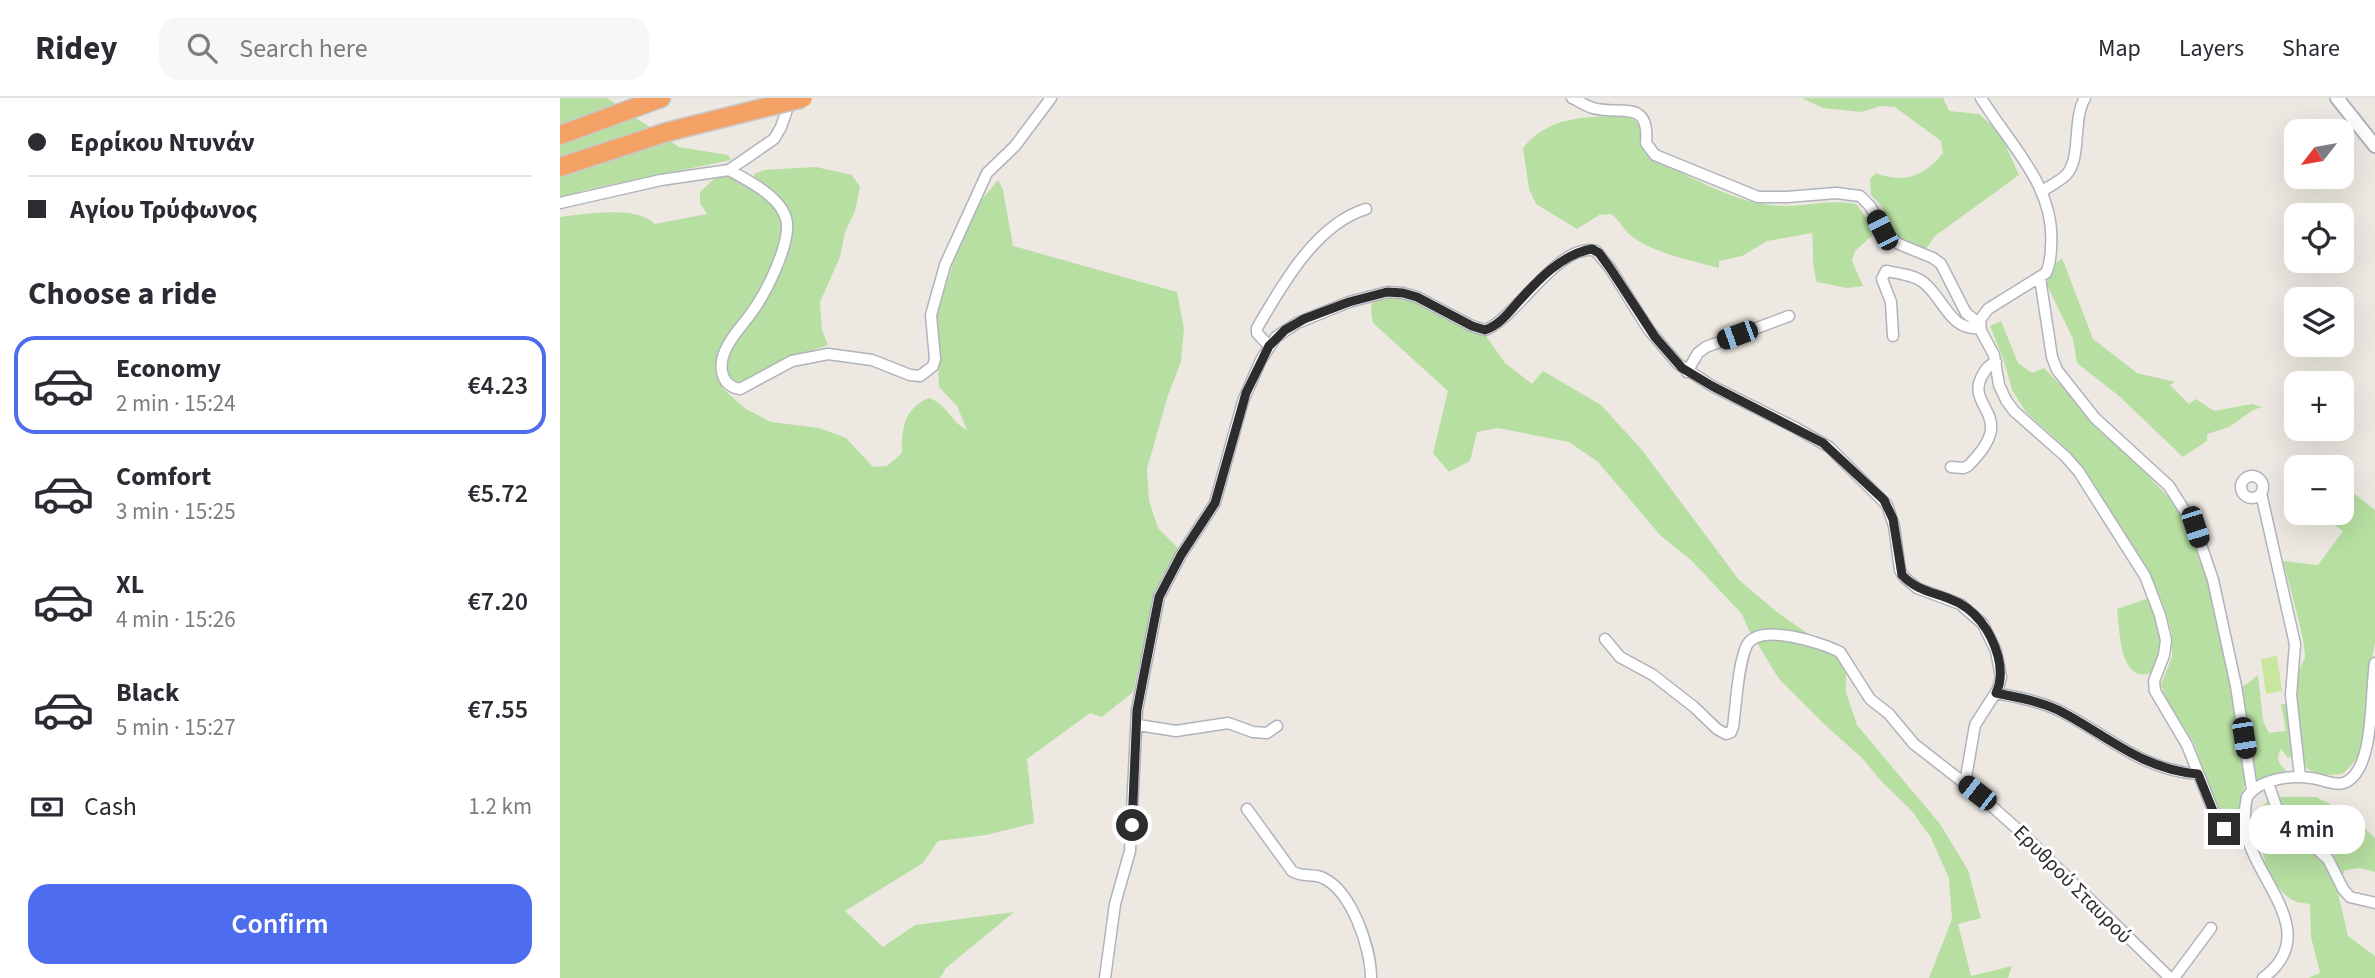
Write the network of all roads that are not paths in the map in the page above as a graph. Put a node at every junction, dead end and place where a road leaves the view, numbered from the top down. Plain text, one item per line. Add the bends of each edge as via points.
1 (661, 98) edge
2 (791, 98) edge
3 (803, 98) edge
4 (1051, 98) edge
5 (1572, 98) edge
6 (1981, 98) edge
7 (2085, 98) edge
8 (2337, 98) edge
9 (560, 135) edge
10 (2375, 146) edge
11 (560, 167) edge
12 (730, 170) junction
13 (2042, 191) junction
14 (560, 203) edge
15 (1366, 209) dead end
16 (2040, 278) junction
17 (1789, 316) dead end
18 (1980, 326) junction
19 (1893, 336) dead end
20 (1269, 346) junction
21 (1996, 362) junction
22 (1687, 372) junction
23 (1951, 467) dead end
24 (2261, 493) dead end
25 (1605, 639) dead end
26 (2375, 663) edge
27 (1996, 693) junction
28 (1138, 725) junction
29 (1277, 726) dead end
30 (2198, 774) junction
31 (2300, 777) junction
32 (1965, 783) junction
33 (2268, 783) junction
34 (2252, 790) junction
35 (1247, 809) dead end
36 (2246, 835) junction
37 (2375, 903) edge
38 (2211, 928) dead end
39 (1105, 978) edge
40 (1371, 978) edge
41 (2172, 978) edge
42 (2263, 978) edge

1 - 9 highway
2 - 12 street via 774,139
3 - 11 highway, bridge via 667,131
4 - 12 street via 1015,146 987,173 945,265 931,314 935,359 920,376 872,360 828,354 792,361 740,389 725,382 723,353 774,274 787,223 782,209
5 - 18 street via 1594,108 1626,108 1638,114 1646,124 1646,143 1655,155 1749,195 1858,195 1886,235 1941,264 1966,313
6 - 13 street
7 - 13 street via 2070,170
8 - 10 street
12 - 14 street
13 - 16 street via 2052,230 2049,266
15 - 20 street via 1350,214 1321,237 1277,292 1257,327 1257,334
16 - 18 street via 1989,309
16 - 34 street via 2057,370 2095,418 2169,486 2195,527 2213,580 2236,686
17 - 22 street via 1706,347
18 - 19 street via 1961,326 1923,282 1886,271 1882,279 1891,302
18 - 21 street
20 - 22 street via 1304,319 1387,292 1417,297 1485,330 1501,321 1554,267 1592,249 1610,268 1655,337
20 - 28 street via 1246,393 1215,503 1159,597 1140,691
21 - 23 street via 1988,366 1978,386 1991,423 1989,438 1968,466
21 - 30 street via 2006,400 2079,472 2145,576 2166,640 2154,691 2187,745
22 - 27 street via 1823,443 1884,500 1893,519 1902,575 1917,588 1960,604 1986,629 2000,663
24 - 31 street via 2295,644 2291,695
25 - 32 street, Ερυθρού Σταυρού via 1620,657 1653,675 1726,734 1733,727 1750,642 1777,634 1834,649 1846,659 1872,701 1918,747
26 - 31 street via 2369,743 2356,774 2340,784
27 - 30 street via 2057,710 2148,763
27 - 32 street via 1975,725
28 - 29 street via 1177,731 1228,723 1267,733
28 - 39 street via 1130,851 1115,904
30 - 36 street via 2222,827 2231,834
31 - 33 street
32 - 41 street, Ερυθρού Σταυρού
33 - 34 street
33 - 37 street via 2277,809 2328,859 2350,897
34 - 36 street via 2245,802
35 - 40 street via 1292,872 1327,879 1347,901 1367,950
36 - 42 street via 2280,902 2287,928 2281,961
38 - 41 street

